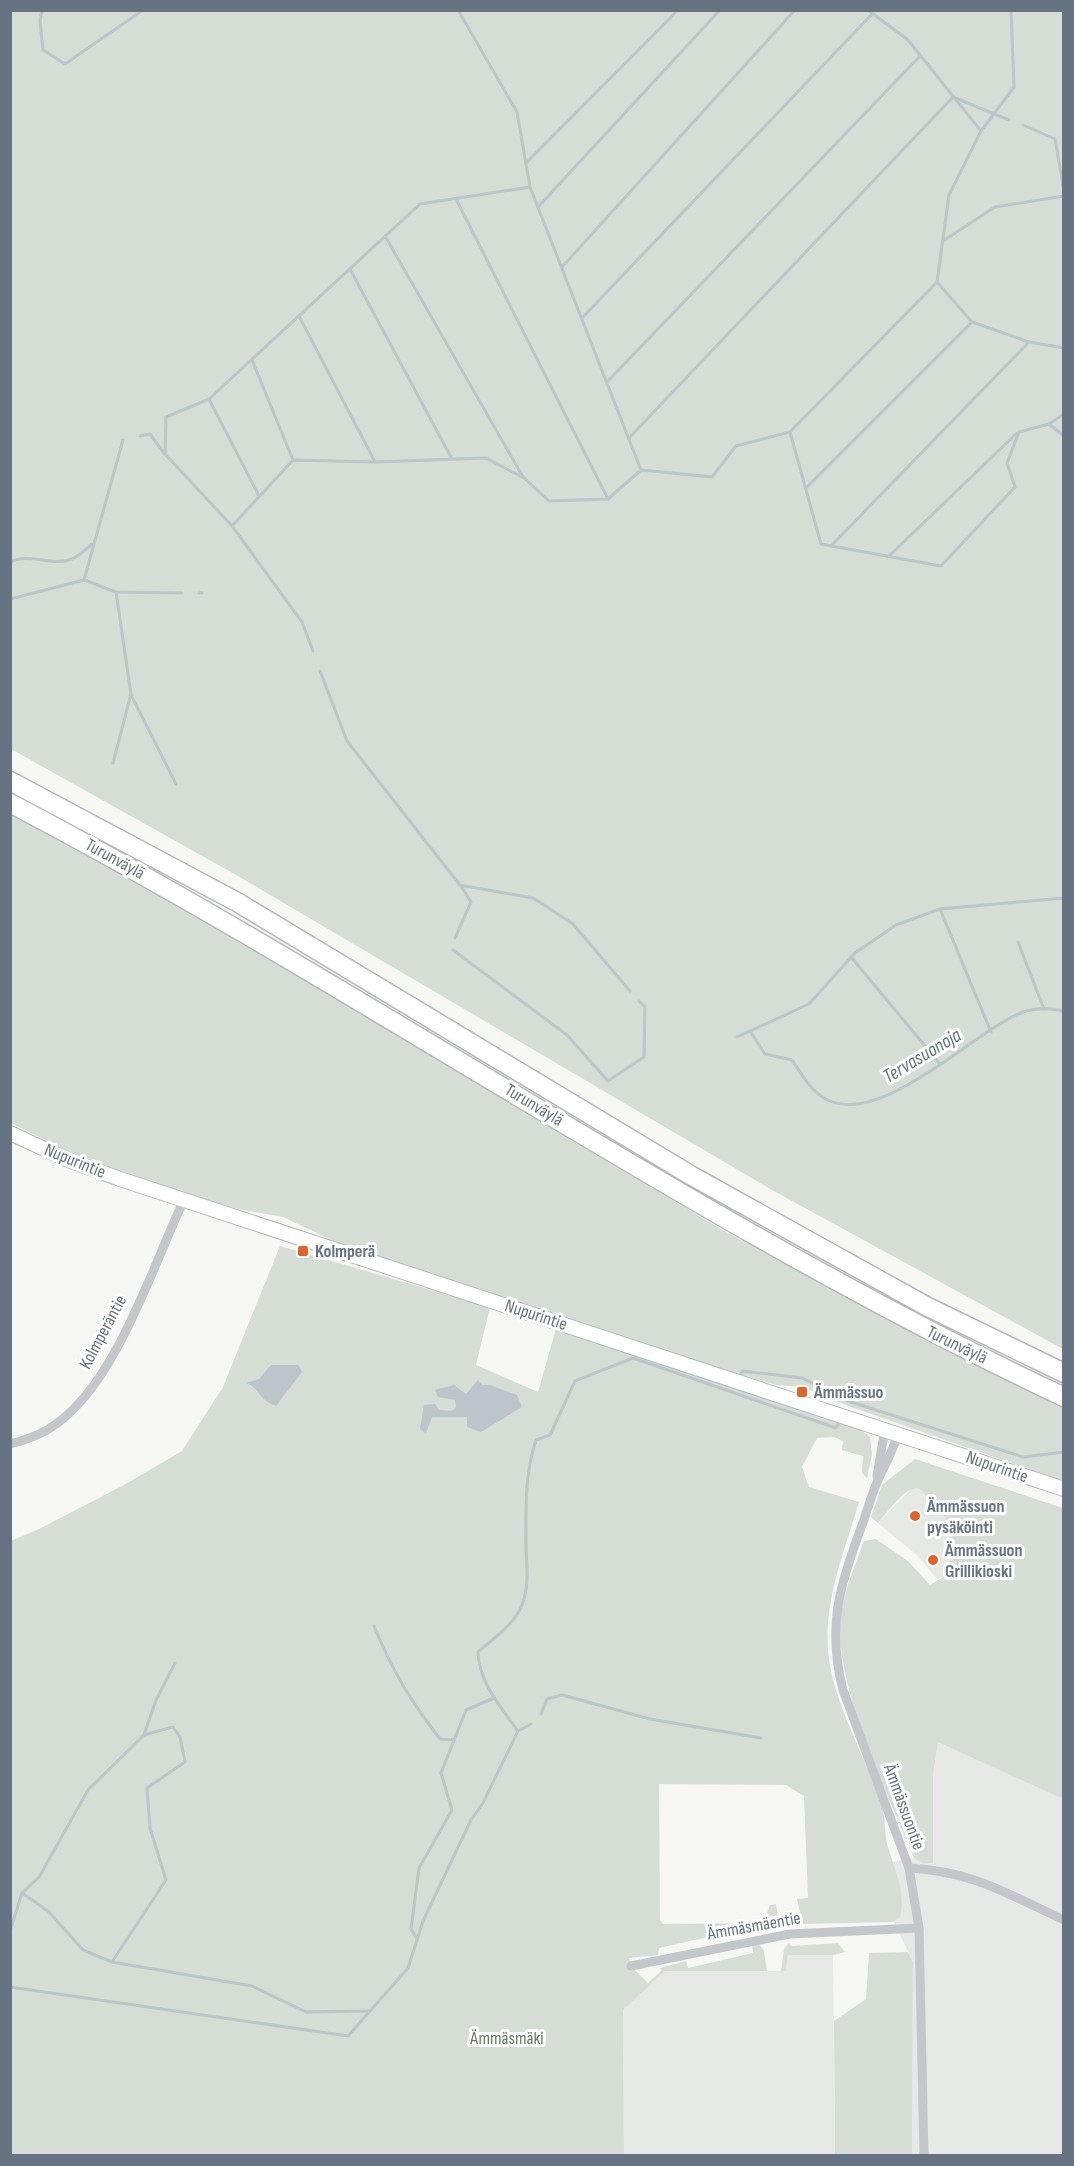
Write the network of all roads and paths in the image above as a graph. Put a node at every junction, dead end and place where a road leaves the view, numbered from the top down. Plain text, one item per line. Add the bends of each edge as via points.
1 (10, 781) edge
2 (10, 803) edge
3 (10, 1133) edge
4 (184, 1200) junction
5 (1064, 1373) edge
6 (1064, 1397) edge
7 (892, 1432) junction
8 (10, 1444) edge
9 (877, 1482) junction
10 (1064, 1489) edge
11 (909, 1868) junction
12 (1064, 1920) edge
13 (919, 1928) junction
14 (631, 1966) dead end
15 (924, 2156) edge

1 - 5 highway, Turunväylä via 237,902 712,1188 926,1306
2 - 6 highway, Turunväylä via 230,924 805,1265
3 - 4 main road, Nupurintie via 66,1159
4 - 7 main road, Nupurintie
4 - 8 street, Kolmperäntie via 116,1349 89,1391 57,1424
7 - 9 street, Ämmässuontie
7 - 9 street, Ämmässuontie via 879,1450
7 - 10 main road, Nupurintie
9 - 11 street, Ämmässuontie via 837,1600 836,1662
11 - 12 street via 944,1870 973,1878
11 - 13 street, Ämmässuontie
13 - 14 street, Ämmäsmäentie via 790,1934
13 - 15 street, Ämmässuontie

